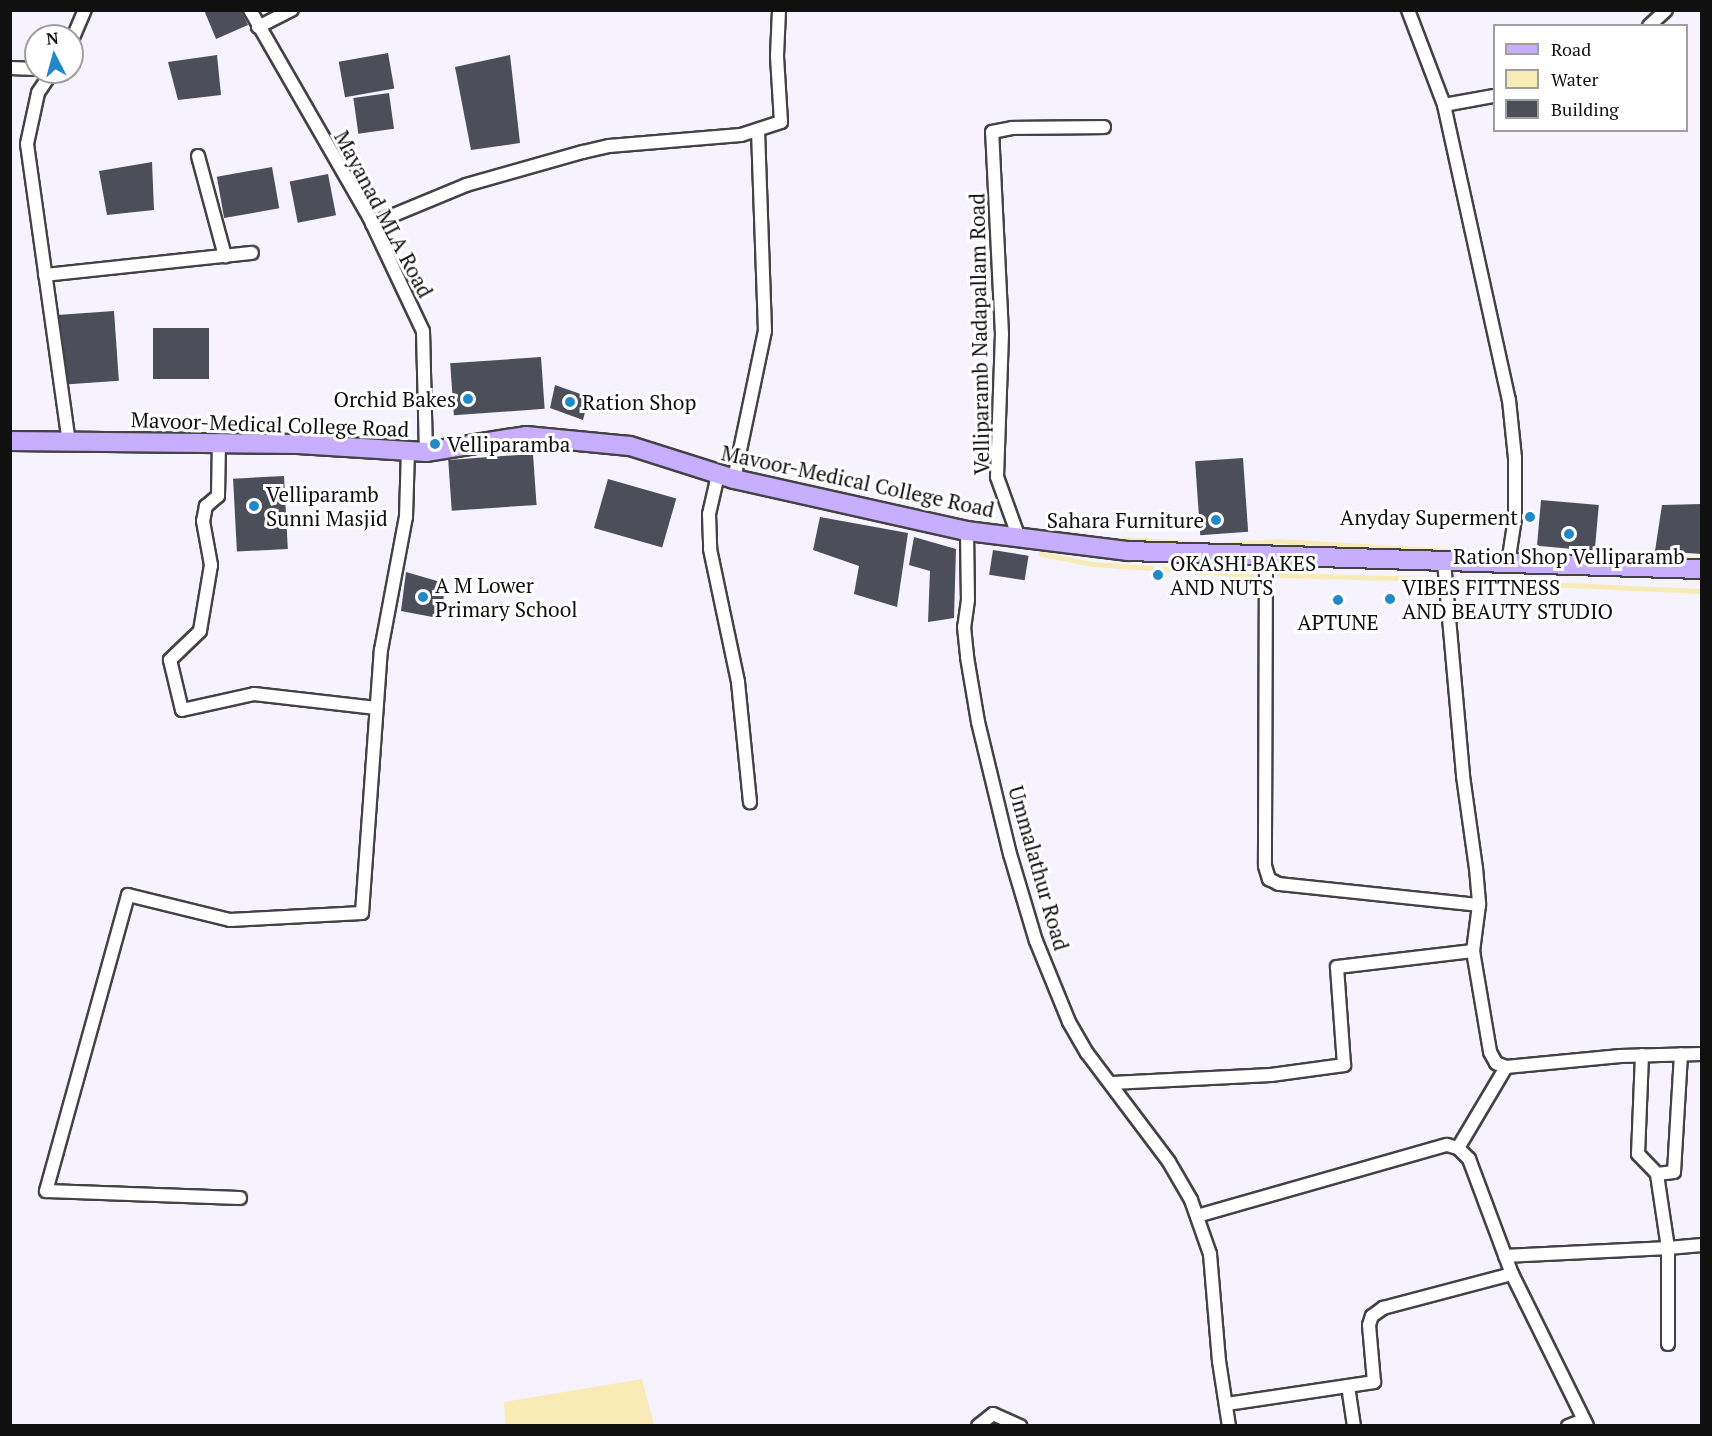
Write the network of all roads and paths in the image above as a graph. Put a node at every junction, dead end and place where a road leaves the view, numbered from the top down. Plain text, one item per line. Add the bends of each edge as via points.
1 (85, 10) edge
2 (250, 10) edge
3 (292, 10) edge
4 (779, 10) edge
5 (1408, 10) edge
6 (1666, 10) edge
7 (79, 24) edge
8 (1651, 24) edge
9 (258, 27) junction
10 (44, 84) edge
11 (1493, 96) edge
12 (1444, 105) junction
13 (1104, 127) dead end
14 (758, 130) junction
15 (198, 156) dead end
16 (372, 224) junction
17 (252, 253) dead end
18 (225, 256) junction
19 (45, 275) junction
20 (10, 441) edge
21 (69, 441) junction
22 (219, 443) junction
23 (408, 451) junction
24 (426, 452) junction
25 (726, 477) junction
26 (967, 531) junction
27 (1019, 538) junction
28 (1266, 554) junction
29 (1444, 562) junction
30 (1508, 564) junction
31 (1701, 569) edge
32 (376, 708) junction
33 (750, 802) dead end
34 (1479, 905) junction
35 (1473, 951) junction
36 (1681, 1054) junction
37 (1701, 1054) edge
38 (1642, 1055) junction
39 (1506, 1067) junction
40 (1112, 1083) junction
41 (1458, 1148) junction
42 (1657, 1174) junction
43 (240, 1198) dead end
44 (1197, 1216) junction
45 (1701, 1245) edge
46 (1668, 1248) junction
47 (1505, 1256) junction
48 (1512, 1274) junction
49 (1668, 1344) dead end
50 (1348, 1386) junction
51 (1227, 1404) junction
52 (1586, 1423) edge
53 (978, 1425) edge
54 (1020, 1425) edge
55 (1229, 1425) edge
56 (1354, 1425) edge
57 (1568, 1425) edge

1 - 7 street
2 - 9 street, Mayanad MLA Road
3 - 9 street
4 - 14 street via 781,122
5 - 12 street
6 - 8 street
9 - 16 street, Mayanad MLA Road
10 - 19 street via 38,93 27,144
11 - 12 street
12 - 30 street via 1509,400 1515,482
13 - 27 street, Velliparamb Nadapallam Road via 1012,128 992,132 1002,334 997,477
14 - 16 street via 690,142 634,143 592,150 466,186
14 - 25 street via 765,331
15 - 18 street
16 - 24 street, Mayanad MLA Road via 423,331
17 - 18 street
18 - 19 street
19 - 21 street
20 - 21 main road, Mavoor-Medical College Road
21 - 22 main road, Mavoor-Medical College Road
22 - 23 main road, Mavoor-Medical College Road
22 - 32 street via 218,496 206,506 203,521 211,565 201,631 170,660 182,710 254,694
23 - 24 main road, Mavoor-Medical College Road
23 - 32 street via 406,516 381,650
24 - 25 main road, Mavoor-Medical College Road via 526,436 630,446
25 - 26 main road, Mavoor-Medical College Road
25 - 33 street via 709,514 710,549 738,682
26 - 27 main road, Mavoor-Medical College Road
26 - 40 street, Ummalathur Road via 967,657 978,722 1010,854 1036,941 1069,1022 1087,1053
27 - 28 main road, Mavoor-Medical College Road via 1128,551
28 - 29 main road, Mavoor-Medical College Road
28 - 34 street via 1264,866 1269,879 1279,884
29 - 30 main road, Mavoor-Medical College Road
29 - 34 street
30 - 31 main road, Mavoor-Medical College Road
32 - 43 street via 362,913 230,920 128,895 46,1191
34 - 35 street
35 - 39 street via 1490,1052 1496,1063
35 - 40 street via 1337,967 1344,1065 1271,1075
36 - 37 street
36 - 38 street
36 - 42 street via 1674,1172
38 - 39 street
38 - 42 street via 1638,1154
39 - 41 street
40 - 44 street, Ummalathur Road via 1169,1162
41 - 44 street via 1447,1145
41 - 47 street via 1469,1159
42 - 46 street
44 - 51 street, Ummalathur Road via 1210,1254 1219,1361
45 - 46 street
46 - 47 street
46 - 49 street
47 - 48 street
48 - 50 street via 1383,1308 1372,1316 1369,1326 1374,1382
48 - 52 street
50 - 51 street
50 - 56 street
51 - 55 street, Ummalathur Road
52 - 57 street
53 - 54 street via 993,1414

